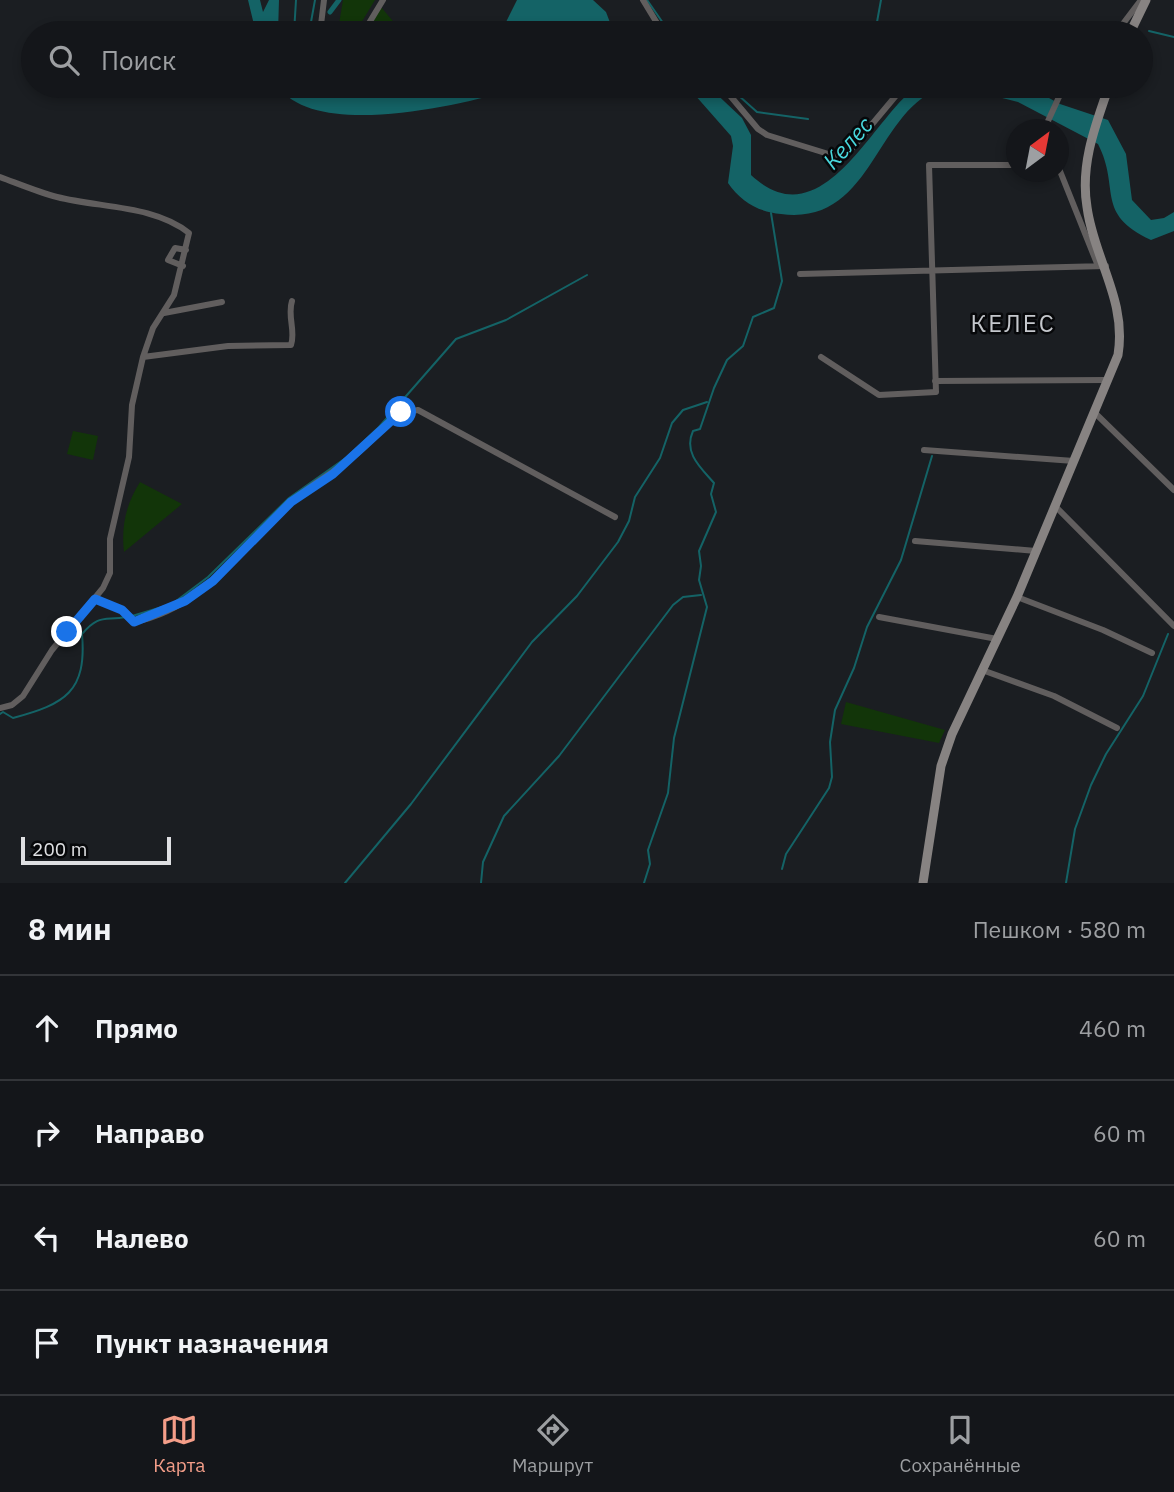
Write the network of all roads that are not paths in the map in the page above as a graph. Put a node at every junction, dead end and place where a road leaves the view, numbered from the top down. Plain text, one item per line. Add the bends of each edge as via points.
1 (324, 0) edge
2 (383, 0) edge
3 (643, 0) edge
4 (1144, 0) edge
5 (322, 21) edge
6 (370, 21) edge
7 (656, 21) edge
8 (1126, 21) edge
9 (1135, 21) edge
10 (732, 98) edge
11 (894, 98) edge
12 (1058, 98) edge
13 (1105, 98) edge
14 (1049, 119) edge
15 (1006, 165) edge
16 (0, 177) edge
17 (1067, 182) edge
18 (1084, 217) junction
19 (186, 250) junction
20 (183, 266) junction
21 (1102, 266) junction
22 (932, 270) junction
23 (800, 274) dead end
24 (292, 301) dead end
25 (222, 302) dead end
26 (164, 313) junction
27 (143, 357) junction
28 (821, 357) dead end
29 (1107, 380) junction
30 (935, 381) junction
31 (1094, 412) junction
32 (924, 450) dead end
33 (1074, 461) junction
34 (1174, 490) edge
35 (1055, 506) junction
36 (615, 517) dead end
37 (915, 541) dead end
38 (1036, 551) junction
39 (1017, 597) junction
40 (95, 599) junction
41 (879, 617) dead end
42 (1174, 626) edge
43 (997, 639) junction
44 (1152, 653) dead end
45 (982, 670) junction
46 (0, 708) edge
47 (1117, 728) dead end
48 (923, 883) edge

1 - 5 street
2 - 6 street
3 - 7 street
4 - 8 street
4 - 9 main road
10 - 11 street via 767,135 835,156 853,147
12 - 14 street
13 - 18 main road via 1087,154
15 - 22 street via 929,165
16 - 19 street via 58,197 130,210 179,225 190,233
17 - 18 street
18 - 21 main road
19 - 20 street
19 - 20 street via 175,248 168,260
20 - 26 street
21 - 22 street
21 - 29 main road via 1115,292 1120,339
22 - 23 street
22 - 30 street
24 - 27 street via 288,312 291,345 228,346
25 - 26 street
26 - 27 street
27 - 40 street via 132,405 129,457 110,538 110,573
28 - 30 street via 879,395 936,392
29 - 30 street
29 - 31 main road
31 - 33 main road
31 - 34 street
32 - 33 street
33 - 35 main road
35 - 38 main road
35 - 42 street
36 - 40 street via 418,410 401,412 333,474 291,502 213,581 185,601 134,622 122,610
37 - 38 street
38 - 39 main road
39 - 43 main road
39 - 44 street
40 - 46 street via 52,650 23,696
41 - 43 street
43 - 45 main road
45 - 47 street via 1054,696
45 - 48 main road via 942,766

